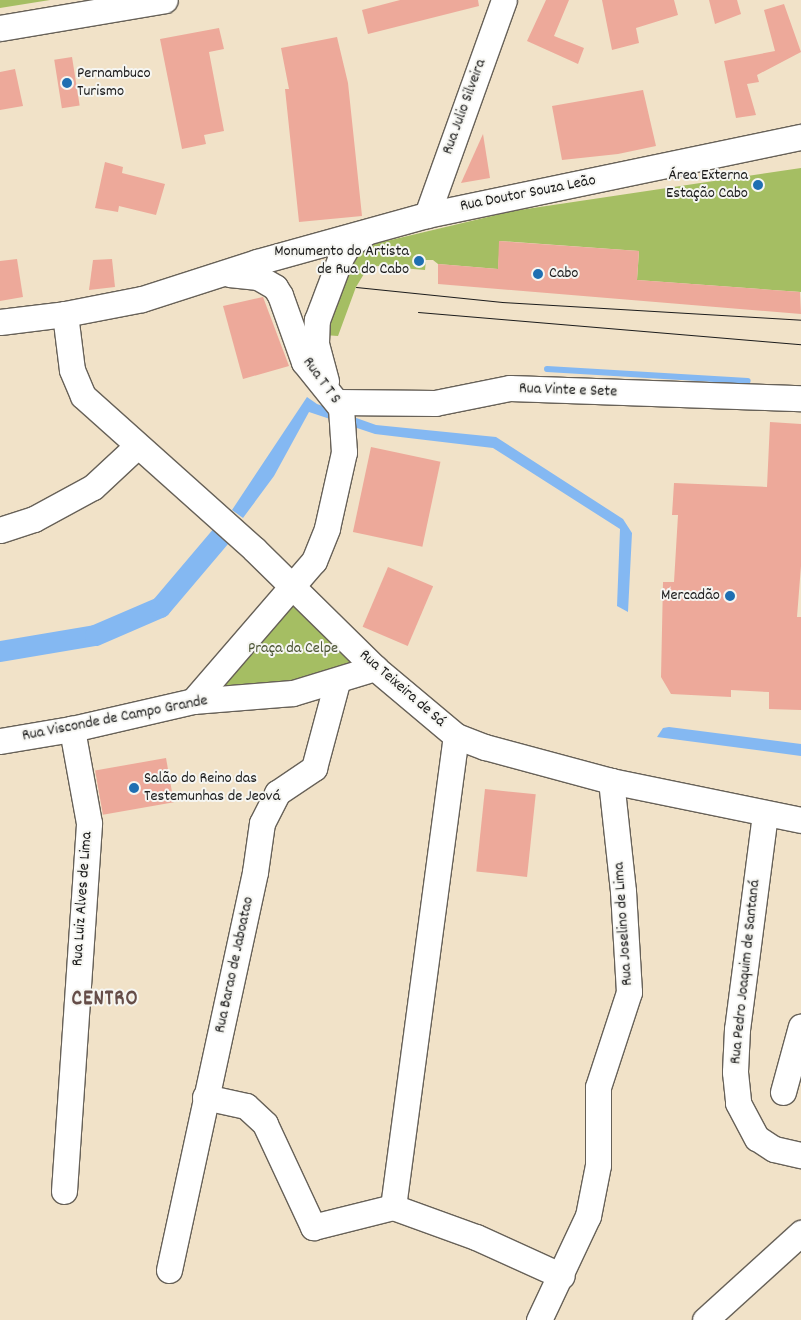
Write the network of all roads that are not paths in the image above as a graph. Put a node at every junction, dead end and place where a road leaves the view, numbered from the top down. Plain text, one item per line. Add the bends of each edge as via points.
1 (165, 0) edge
2 (504, 0) edge
3 (0, 28) edge
4 (801, 137) edge
5 (427, 215) junction
6 (367, 231) junction
7 (220, 274) junction
8 (65, 314) junction
9 (0, 322) edge
10 (333, 397) junction
11 (801, 398) edge
12 (137, 446) junction
13 (0, 530) edge
14 (292, 584) junction
15 (376, 668) junction
16 (337, 682) junction
17 (193, 701) junction
18 (72, 728) junction
19 (456, 736) junction
20 (0, 741) edge
21 (611, 781) junction
22 (765, 814) junction
23 (801, 820) edge
24 (801, 1026) edge
25 (783, 1092) dead end
26 (205, 1097) junction
27 (801, 1155) edge
28 (64, 1191) dead end
29 (393, 1207) junction
30 (801, 1233) edge
31 (169, 1270) dead end
32 (562, 1276) junction
33 (539, 1320) edge
34 (705, 1320) edge

1 - 3 street
2 - 5 street, Rua Julio Silveira
4 - 5 street, Rua Doutor Souza Leão
5 - 6 street, Rua Doutor Souza Leão
6 - 7 street, Rua Doutor Souza Leão
6 - 10 street via 347,247 340,258 318,320 316,343
7 - 8 street, Rua Doutor Souza Leão via 142,299
7 - 10 street, Rua T T S via 244,274 275,287 304,362
8 - 9 street, Rua Doutor Souza Leão
8 - 12 street, Rua Teixeira de Sá via 75,384 82,396
10 - 11 street, Rua Vinte e Sete via 435,403 510,388
10 - 14 street, Rua T T S via 345,433 335,495 322,545 309,567
12 - 13 street via 94,487 34,519
12 - 14 street, Rua Teixeira de Sá
14 - 15 street, Rua Teixeira de Sá
14 - 17 street, Rua T T S
15 - 16 street, Rua Visconde de Campo Grande
15 - 19 street, Rua Teixeira de Sá
16 - 17 street, Rua Visconde de Campo Grande via 293,694
16 - 26 street, Rua Barao de Jaboatao via 314,768 277,793 262,823 255,872
17 - 18 street, Rua Visconde de Campo Grande
18 - 20 street, Rua Visconde de Campo Grande
18 - 28 street, Rua Luiz Alves de Lima via 89,823
19 - 21 street, Rua Teixeira de Sá
19 - 29 street
21 - 22 street, Rua Teixeira de Sá
21 - 32 street, Rua Joselino de Lima via 623,891 629,992 598,1087 598,1165 588,1216
22 - 23 street, Rua Teixeira de Sá
22 - 27 street, Rua Pedro Joaquim de Santaná via 738,1029 735,1072 738,1103 757,1138 774,1149
24 - 25 street
26 - 29 street via 246,1106 265,1124 313,1227
26 - 31 street, Rua Barao de Jaboatao
29 - 32 street via 476,1237
30 - 34 street
32 - 33 street, Rua Joselino de Lima

